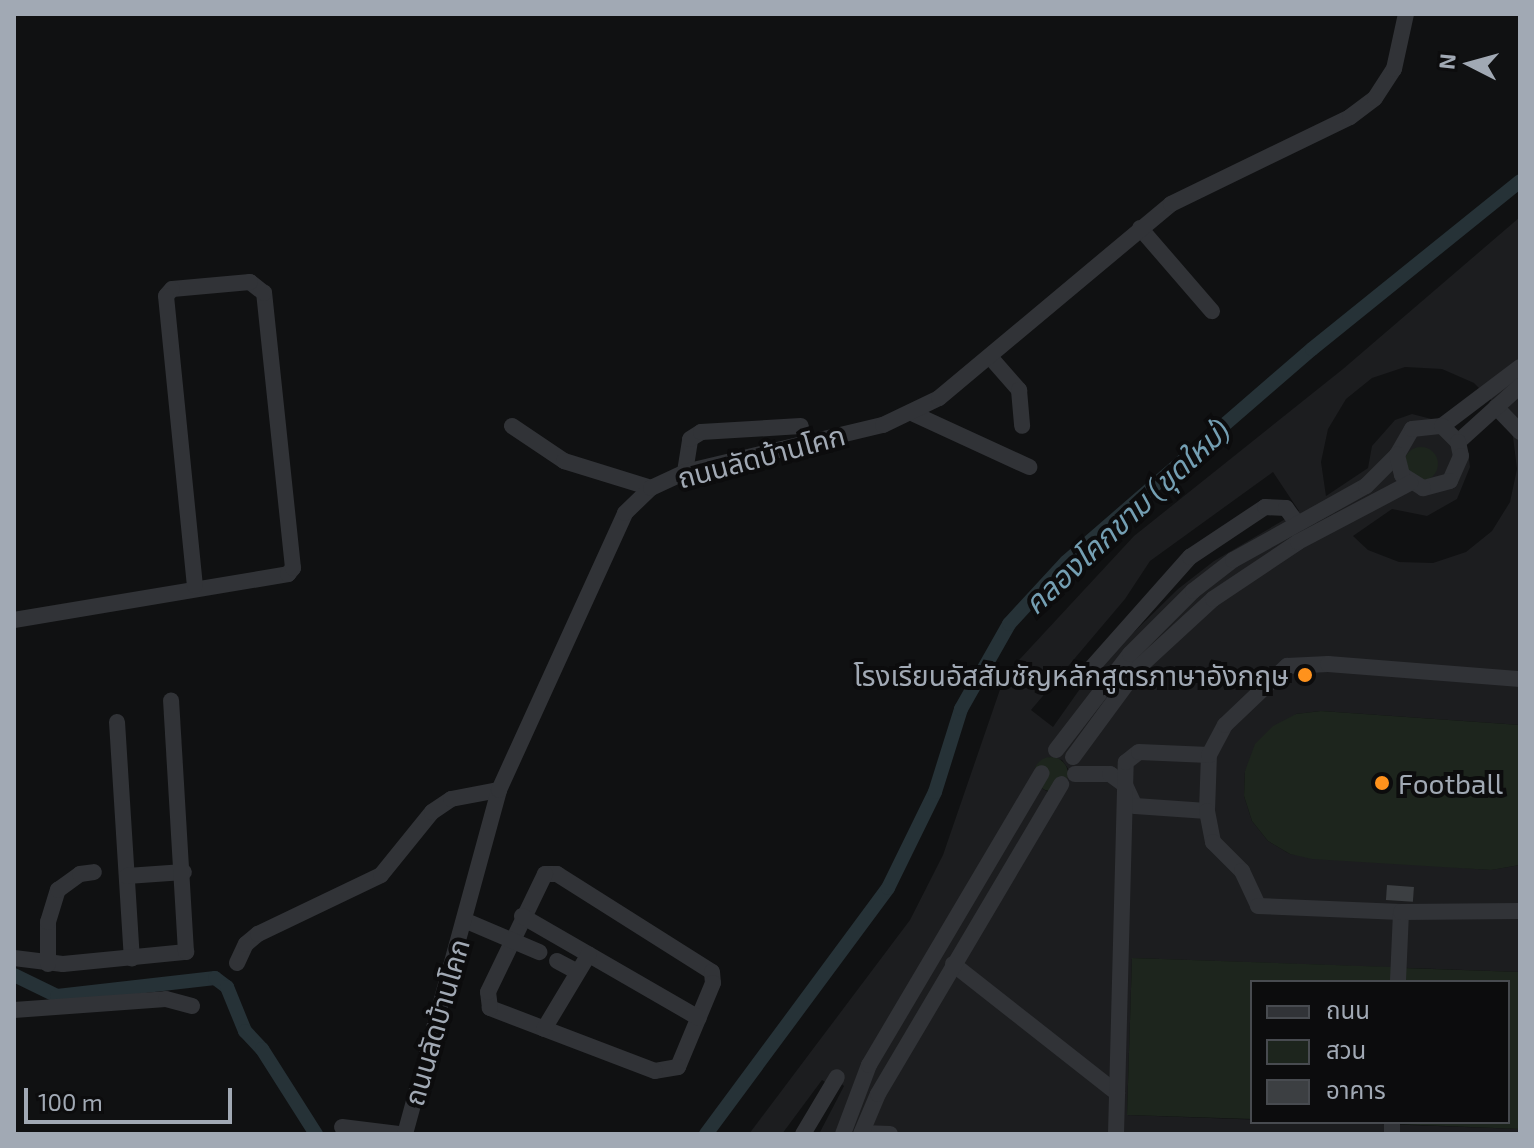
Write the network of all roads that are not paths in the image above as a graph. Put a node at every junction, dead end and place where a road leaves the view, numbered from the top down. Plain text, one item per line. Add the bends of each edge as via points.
1 (1406, 14) edge
2 (1140, 228) junction
3 (1212, 311) dead end
4 (991, 358) junction
5 (1520, 367) edge
6 (1520, 386) edge
7 (1496, 407) junction
8 (914, 414) junction
9 (512, 426) dead end
10 (801, 426) dead end
11 (1022, 426) dead end
12 (1442, 426) junction
13 (1520, 432) edge
14 (1458, 442) junction
15 (1397, 455) junction
16 (1029, 467) dead end
17 (685, 472) junction
18 (1410, 483) junction
19 (651, 488) junction
20 (1297, 523) junction
21 (195, 586) junction
22 (14, 620) edge
23 (1126, 627) junction
24 (1141, 642) junction
25 (1086, 674) dead end
26 (1520, 679) edge
27 (171, 700) dead end
28 (117, 722) dead end
29 (1056, 750) junction
30 (1209, 755) junction
31 (1126, 762) junction
32 (1071, 769) junction
33 (1042, 773) junction
34 (1102, 774) junction
35 (1125, 785) junction
36 (499, 790) junction
37 (1207, 811) junction
38 (94, 872) dead end
39 (184, 872) junction
40 (127, 876) junction
41 (1520, 911) edge
42 (1401, 912) junction
43 (522, 916) junction
44 (464, 920) junction
45 (511, 938) junction
46 (539, 952) dead end
47 (589, 954) junction
48 (14, 958) edge
49 (132, 959) junction
50 (557, 961) dead end
51 (237, 963) dead end
52 (48, 964) junction
53 (953, 964) junction
54 (576, 971) junction
55 (1398, 980) edge
56 (192, 1006) dead end
57 (14, 1010) edge
58 (899, 1017) junction
59 (699, 1018) junction
60 (916, 1027) junction
61 (544, 1029) junction
62 (837, 1077) dead end
63 (1117, 1093) junction
64 (812, 1116) junction
65 (342, 1127) dead end
66 (845, 1128) edge
67 (862, 1133) edge
68 (402, 1134) edge
69 (803, 1134) edge
70 (890, 1134) edge
71 (1116, 1134) edge

1 - 2 street, ถนนลัดบ้านโคก via 1394,69 1375,98 1350,117 1184,197
2 - 3 street
2 - 4 street, ถนนลัดบ้านโคก
4 - 8 street, ถนนลัดบ้านโคก
4 - 11 street via 1019,390
5 - 12 street
6 - 7 street
7 - 13 street
7 - 14 street
8 - 16 street
8 - 17 street, ถนนลัดบ้านโคก
9 - 19 street via 564,461
10 - 17 street via 701,432 690,439
12 - 14 street
12 - 15 street via 1412,429
14 - 18 street via 1458,470 1450,481 1437,488
15 - 18 street
15 - 20 street via 1366,486
17 - 19 street, ถนนลัดบ้านโคก
18 - 32 street via 1298,542 1213,599 1139,667
19 - 36 street, ถนนลัดบ้านโคก via 615,530
20 - 23 street via 1286,508 1265,507 1190,557
20 - 24 street via 1193,591
21 - 21 street via 166,296 172,289 250,282 264,293 293,568 288,574
21 - 22 street
23 - 24 street
23 - 25 street
24 - 29 street
26 - 30 street via 1328,664 1287,666 1225,725
27 - 39 street
28 - 40 street
29 - 32 street
29 - 33 street via 1046,756
30 - 31 street via 1139,752
30 - 37 street
31 - 34 street
31 - 35 street
32 - 33 street via 1050,782
32 - 34 street
32 - 53 street
33 - 58 street
34 - 35 street
35 - 37 street via 1135,806
35 - 63 street
36 - 44 street, ถนนลัดบ้านโคก
36 - 51 street via 451,799 432,812 381,875 258,934
37 - 42 street via 1213,842 1242,871 1258,906
38 - 52 street via 80,874 58,890 48,922
39 - 40 street
39 - 49 street via 186,952
40 - 49 street
41 - 42 street
42 - 55 street
43 - 45 street
43 - 47 street
43 - 59 street via 540,880 557,874 712,972
44 - 45 street
44 - 68 street, ถนนลัดบ้านโคก
45 - 46 street
45 - 61 street via 488,992 490,1008
47 - 54 street
47 - 59 street
48 - 52 street
49 - 52 street
50 - 54 street
53 - 60 street
53 - 63 street
54 - 61 street
56 - 57 street via 166,999
58 - 60 street
58 - 66 street via 869,1065
59 - 61 street via 683,1061 664,1072
60 - 67 street
62 - 64 street
63 - 71 street
64 - 66 street
64 - 69 street
65 - 68 street
67 - 70 street

